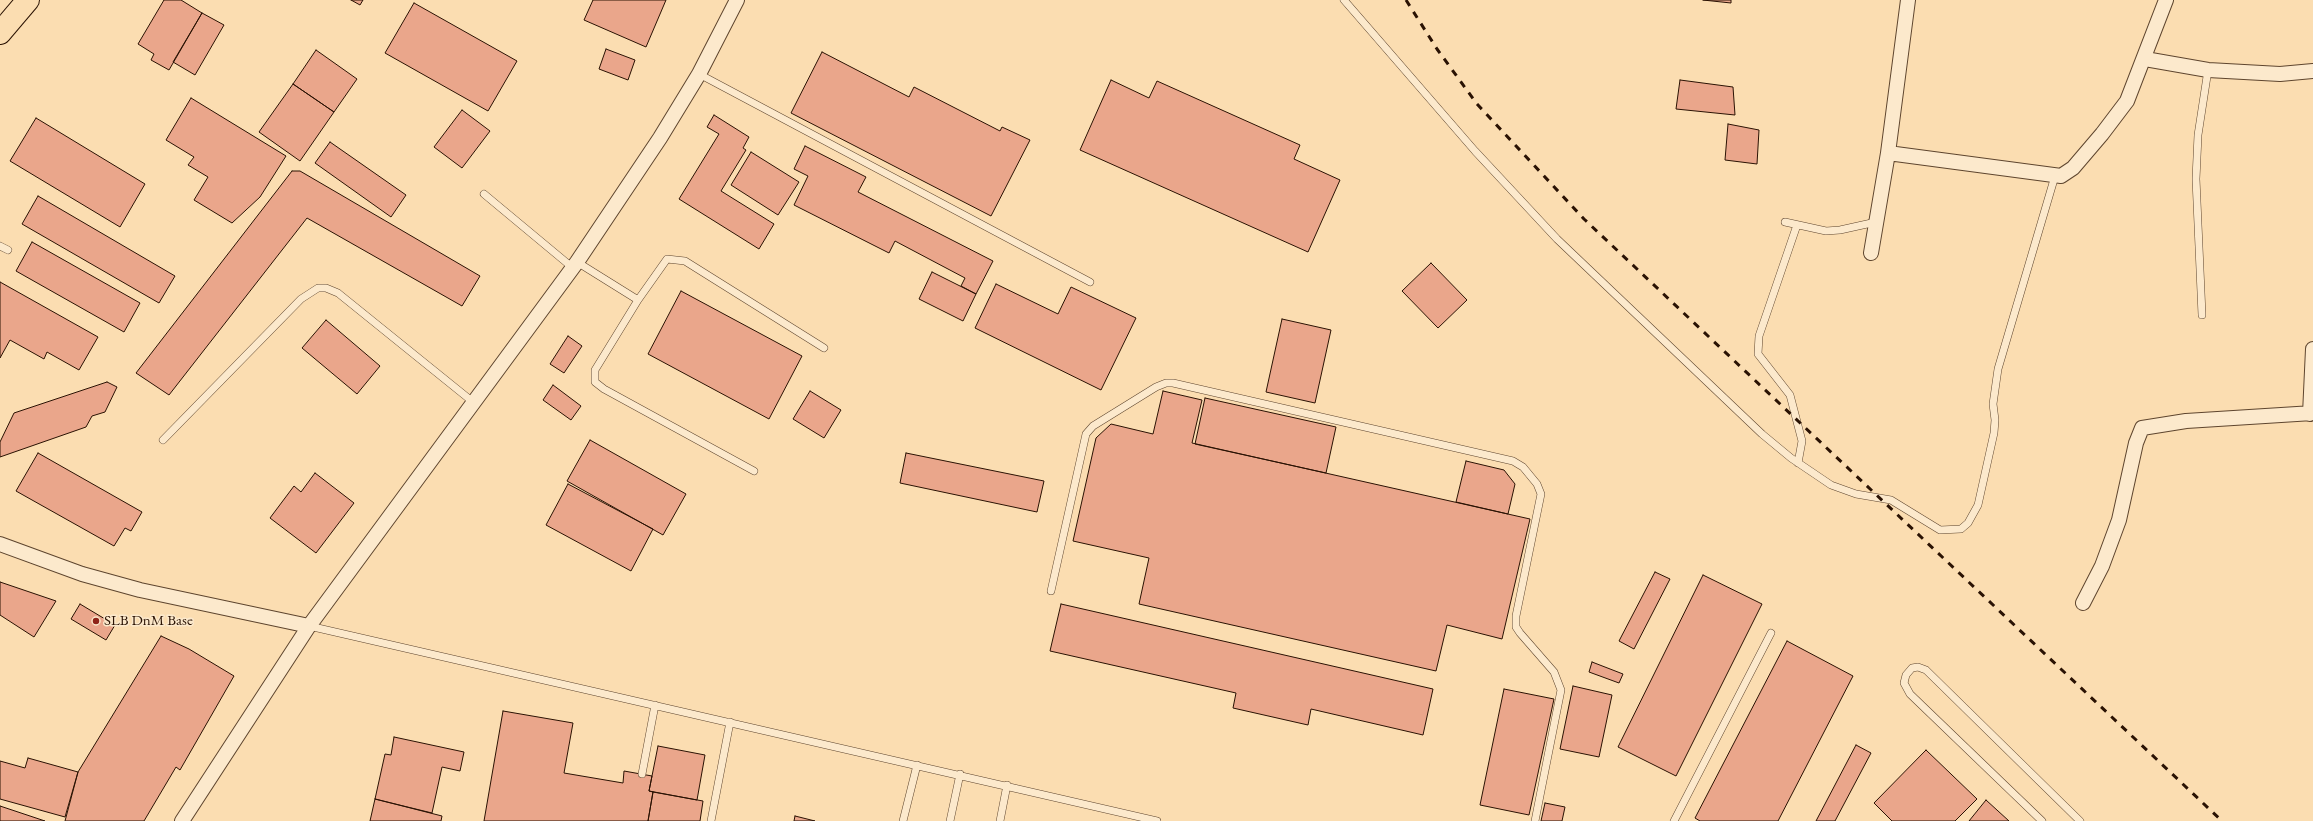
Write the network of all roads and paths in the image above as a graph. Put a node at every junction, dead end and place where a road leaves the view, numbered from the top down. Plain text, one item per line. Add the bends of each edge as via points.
1 (28, 0) edge
2 (737, 0) edge
3 (1344, 0) edge
4 (1908, 0) edge
5 (2166, 0) edge
6 (0, 33) edge
7 (2145, 59) junction
8 (2208, 70) junction
9 (2313, 71) edge
10 (699, 74) junction
11 (1888, 153) junction
12 (2055, 176) junction
13 (484, 194) dead end
14 (1785, 222) dead end
15 (1876, 222) junction
16 (1797, 225) junction
17 (0, 246) edge
18 (8, 250) dead end
19 (1871, 253) dead end
20 (576, 265) junction
21 (1090, 282) dead end
22 (638, 300) junction
23 (2202, 316) dead end
24 (824, 348) dead end
25 (2313, 349) edge
26 (473, 402) junction
27 (2312, 413) edge
28 (163, 440) dead end
29 (1798, 463) junction
30 (754, 471) dead end
31 (0, 544) edge
32 (1051, 591) dead end
33 (2083, 602) dead end
34 (309, 626) junction
35 (1771, 633) dead end
36 (655, 705) junction
37 (730, 722) junction
38 (917, 765) junction
39 (642, 774) dead end
40 (960, 774) junction
41 (1007, 785) junction
42 (1144, 820) edge
43 (182, 821) edge
44 (711, 821) edge
45 (903, 821) edge
46 (950, 821) edge
47 (1000, 821) edge
48 (1157, 821) edge
49 (1534, 821) edge
50 (1674, 821) edge
51 (2042, 821) edge
52 (2080, 821) edge

1 - 6 main road
2 - 10 street
3 - 29 lane via 1475,152 1557,239 1762,434
4 - 11 street
5 - 7 street
7 - 8 street
7 - 12 street via 2127,102 2073,168 2061,176
8 - 9 street via 2280,74
8 - 23 lane via 2198,135 2196,179
10 - 20 street
10 - 21 lane
11 - 12 street
11 - 15 street
12 - 29 lane via 1998,369 1993,404 1994,433 1978,505 1968,523 1961,529 1940,530 1891,500 1856,494 1832,485
13 - 20 lane
14 - 16 lane
15 - 16 lane via 1826,231
15 - 19 street
16 - 29 lane via 1759,336 1758,354 1790,395 1802,441
17 - 18 lane
20 - 22 lane
20 - 26 street
22 - 24 lane via 667,260 685,261
22 - 30 lane via 595,370 595,382
25 - 27 street
26 - 28 lane via 338,293 318,288 301,299
26 - 34 street
27 - 33 street via 2186,421 2142,428 2136,442 2119,520 2102,566
31 - 34 street via 82,574 140,590
32 - 49 lane via 1086,434 1093,426 1166,383 1514,461 1537,484 1541,494 1516,626 1520,634 1554,672 1561,690
34 - 36 lane
34 - 43 street
35 - 50 lane
36 - 37 lane
36 - 39 lane
37 - 38 lane
37 - 44 lane
38 - 40 lane
38 - 45 lane
40 - 41 lane
40 - 46 lane
41 - 42 lane
41 - 47 lane
42 - 48 lane
51 - 52 lane via 1910,694 1904,684 1906,675 1912,668 1926,670

